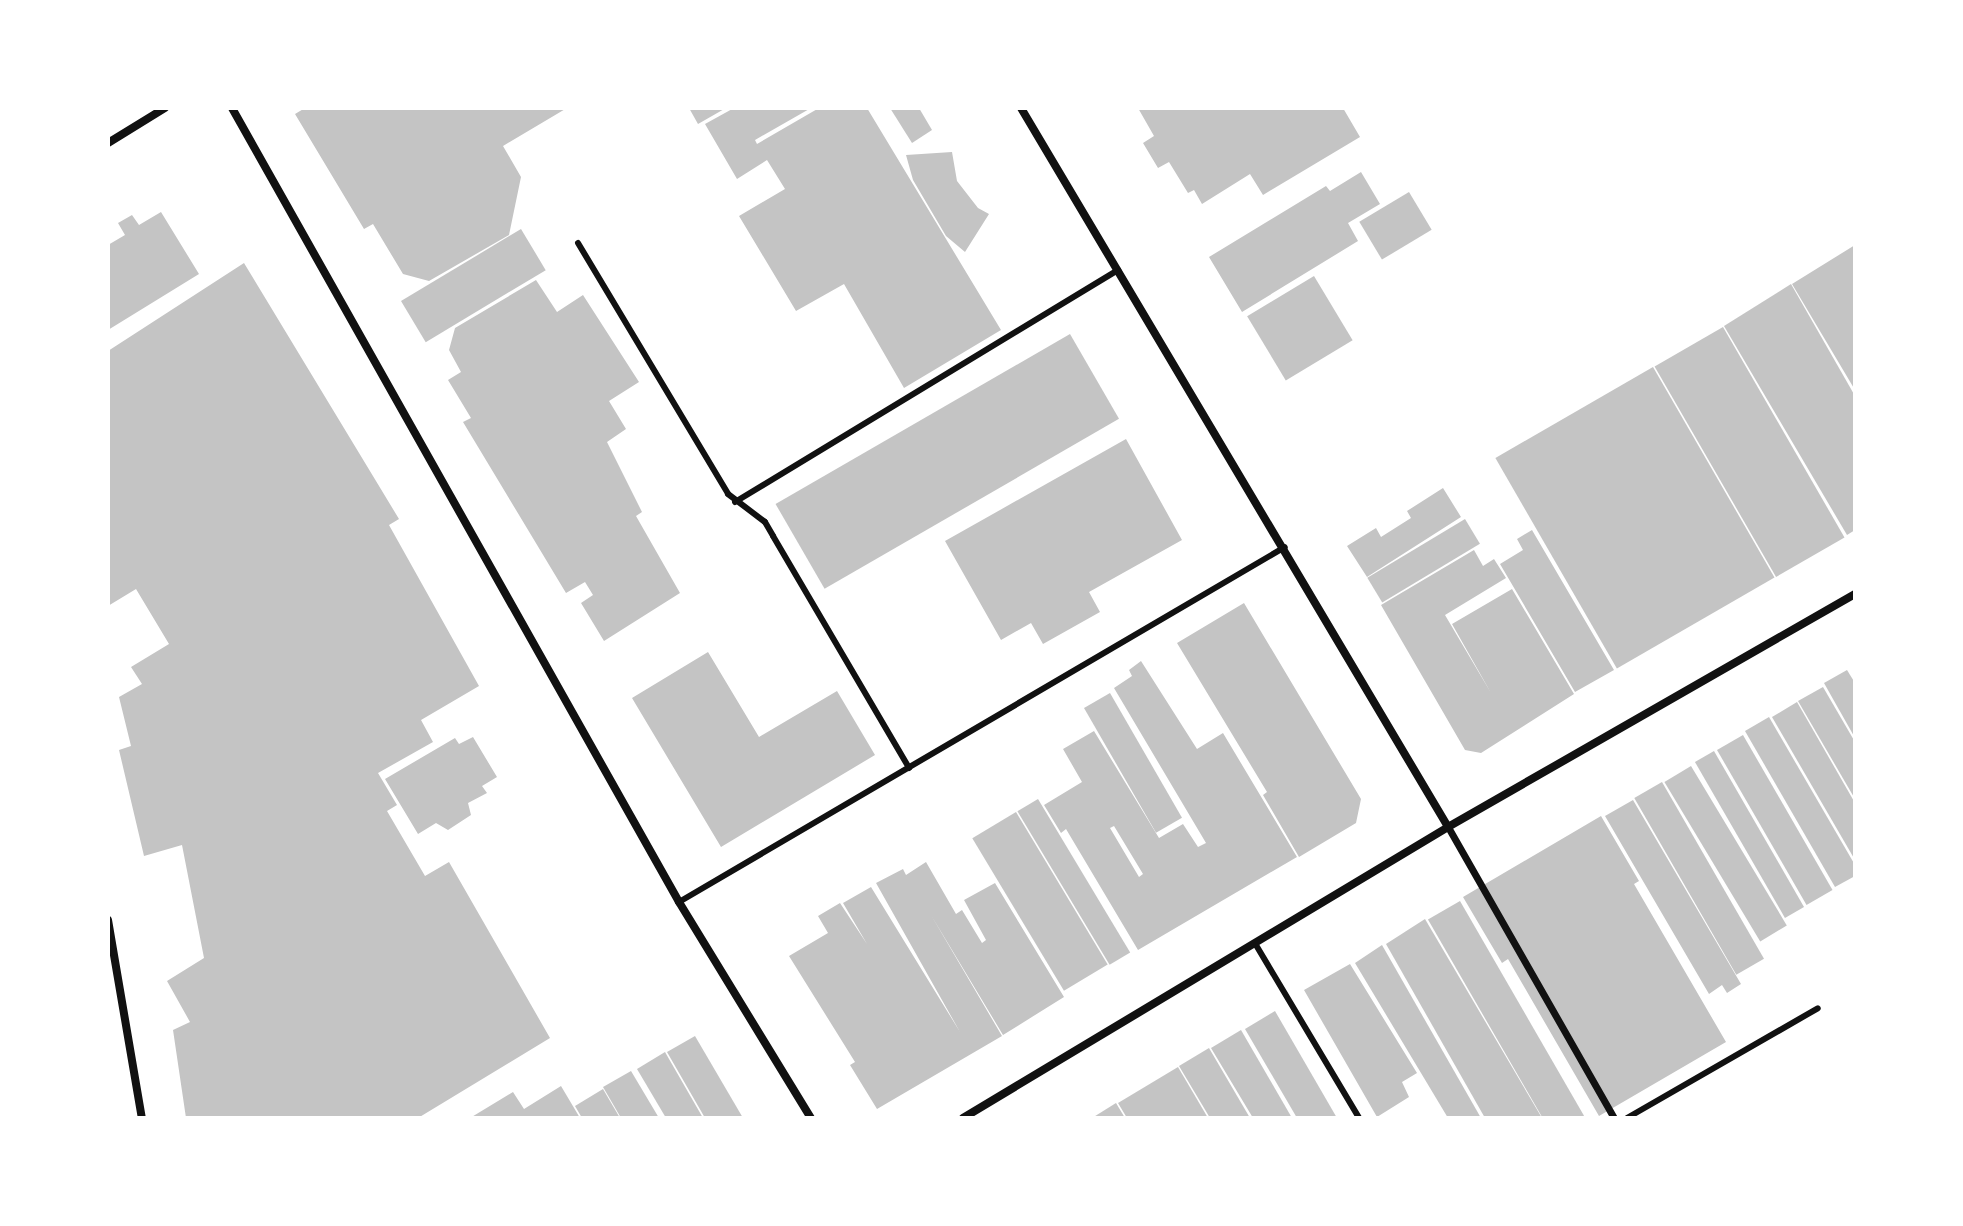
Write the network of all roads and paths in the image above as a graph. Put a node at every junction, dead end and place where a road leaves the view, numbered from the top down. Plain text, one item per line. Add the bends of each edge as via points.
1 (165, 108) edge
2 (232, 108) edge
3 (1021, 108) edge
4 (108, 143) edge
5 (578, 243) dead end
6 (1118, 270) junction
7 (735, 502) junction
8 (1285, 547) junction
9 (1855, 594) edge
10 (909, 768) junction
11 (1448, 827) junction
12 (679, 902) junction
13 (108, 920) edge
14 (1256, 945) junction
15 (1818, 1008) dead end
16 (142, 1118) edge
17 (811, 1118) edge
18 (963, 1118) edge
19 (1359, 1118) edge
20 (1614, 1118) edge
21 (1627, 1118) edge

1 - 4 street
2 - 12 street
3 - 6 street
5 - 7 lane
6 - 7 lane
6 - 8 street
7 - 10 lane via 765,522
8 - 10 lane
8 - 11 street
9 - 11 street
10 - 12 lane
11 - 14 street
11 - 20 street
12 - 17 street
13 - 16 street
14 - 18 street
14 - 19 lane
15 - 21 lane

